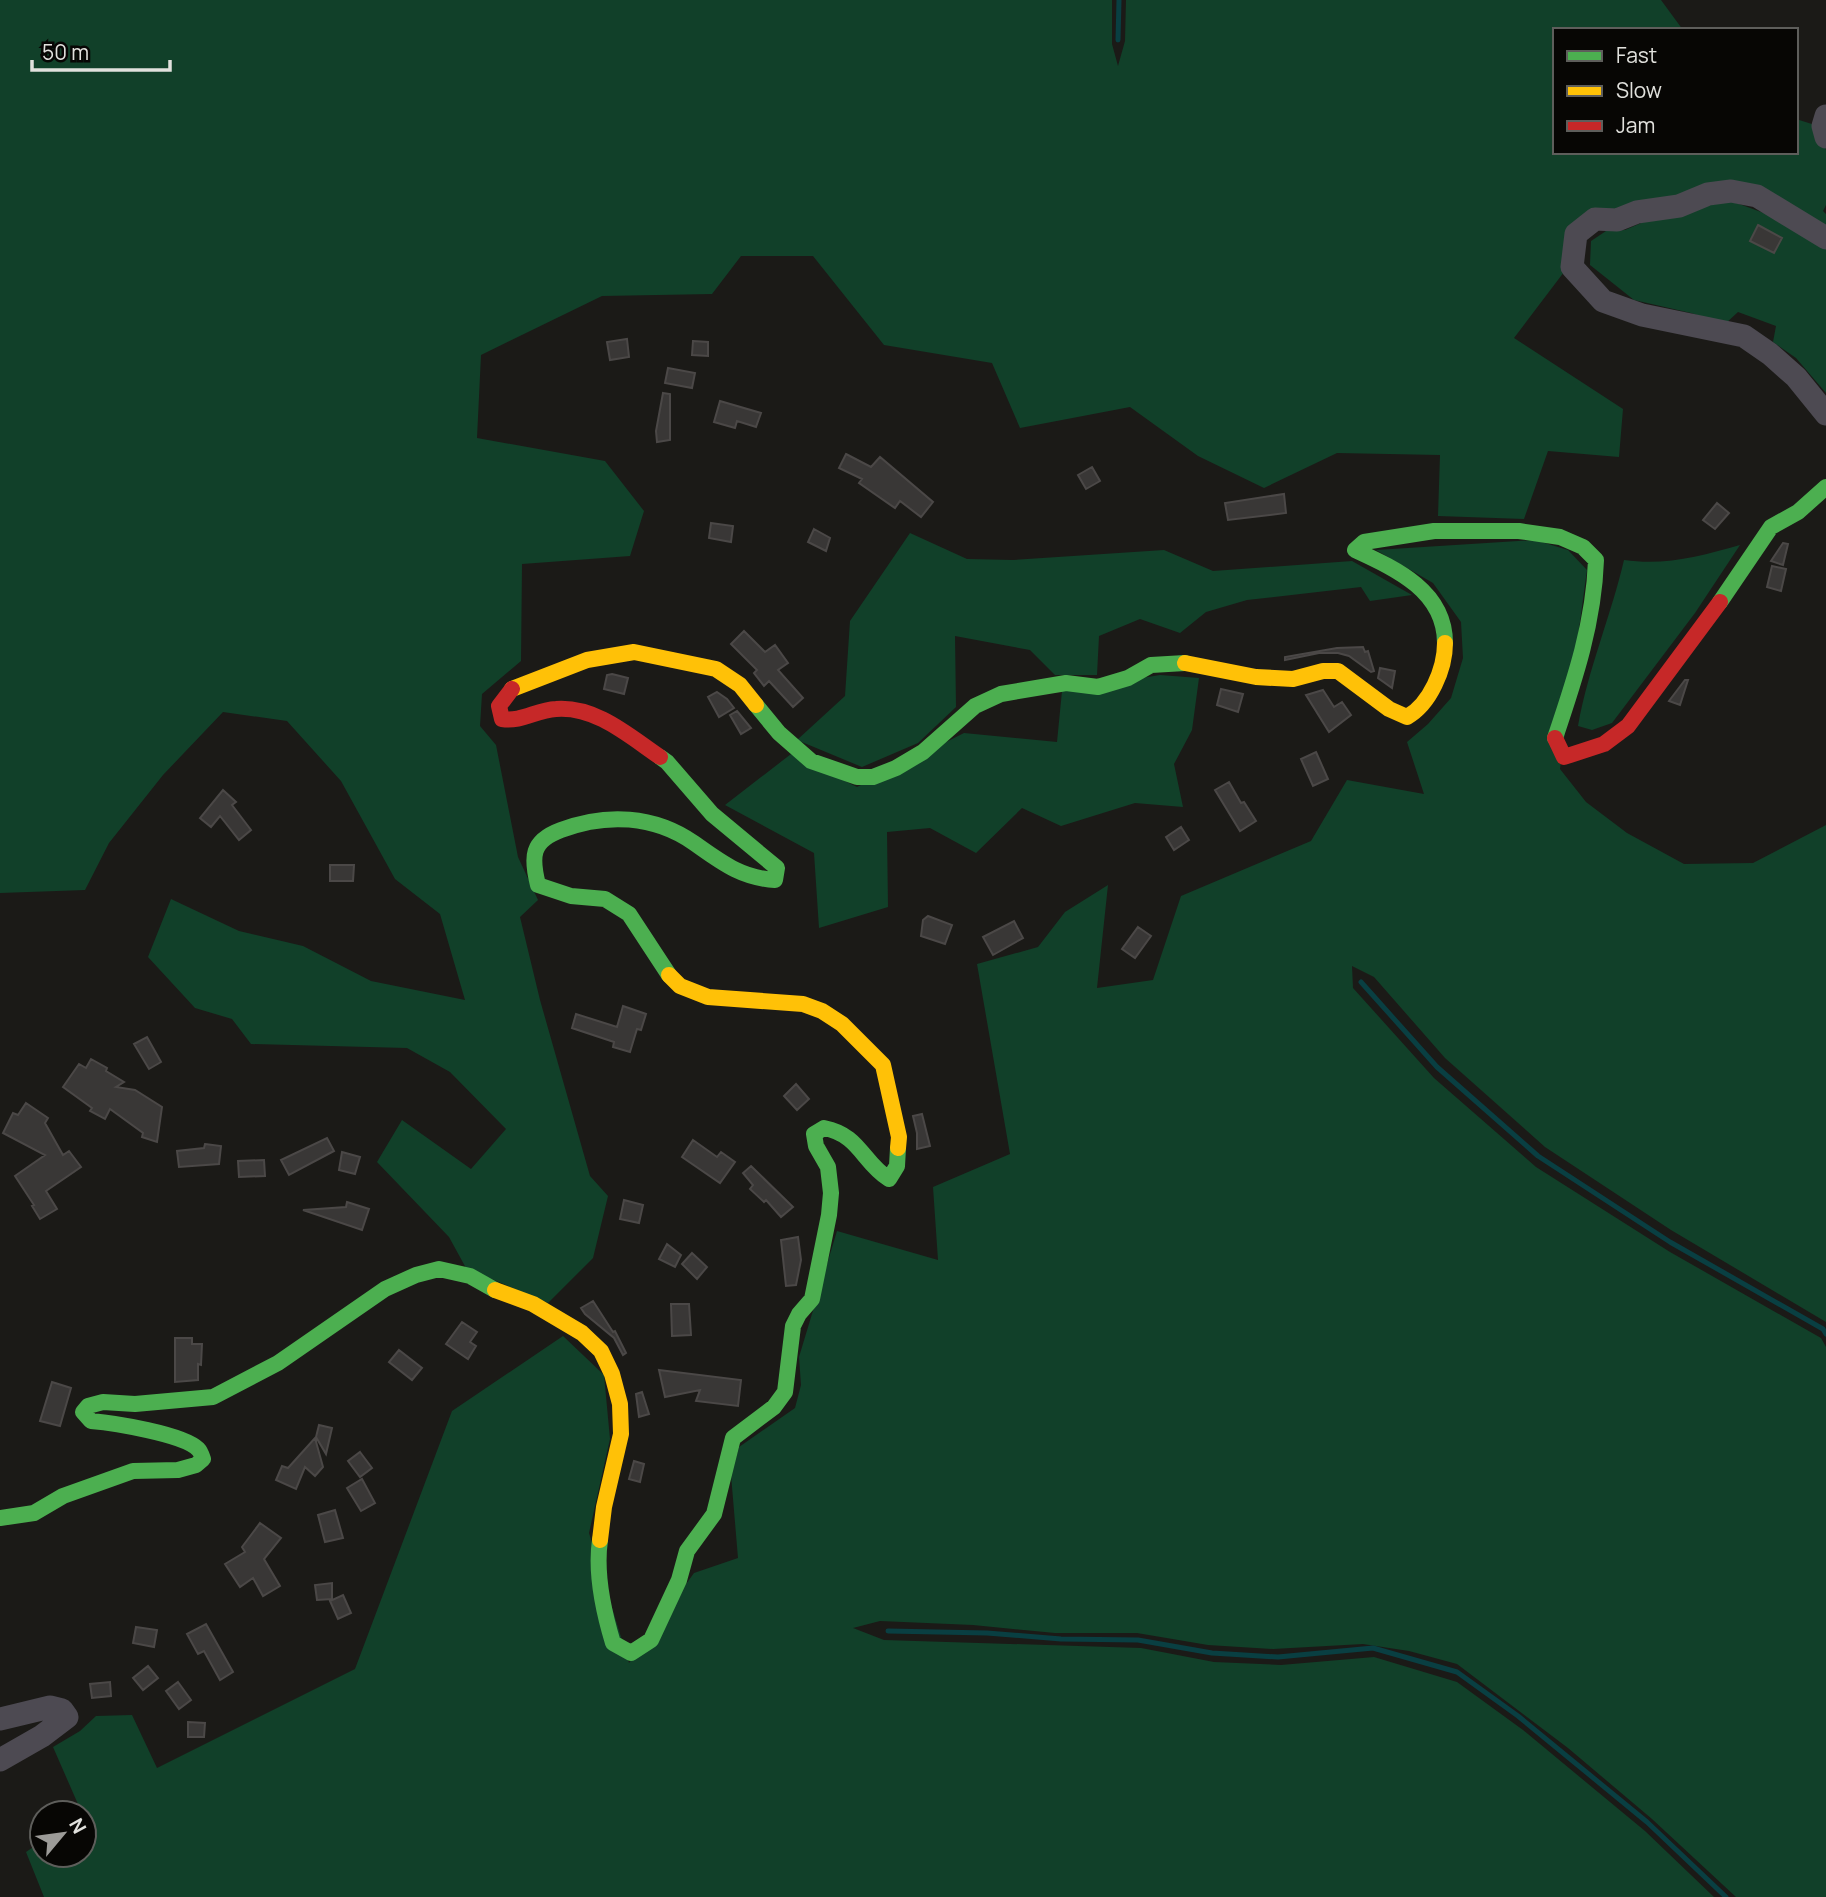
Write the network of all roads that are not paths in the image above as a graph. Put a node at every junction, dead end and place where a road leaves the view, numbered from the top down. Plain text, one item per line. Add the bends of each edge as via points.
1 (1826, 116) edge
2 (1826, 137) edge
3 (1826, 238) edge
4 (1826, 414) edge
5 (1826, 487) edge
6 (0, 1518) edge
7 (0, 1719) edge
8 (0, 1760) edge

1 - 2 street
3 - 4 street via 1757,196 1731,191 1617,220 1595,219 1576,234 1572,267 1603,301 1642,315 1744,336 1796,377
5 - 6 street via 1798,512 1771,527 1628,726 1604,744 1564,757 1555,739 1590,616 1596,559 1560,537 1519,531 1434,531 1364,542 1355,550 1421,586 1435,602 1446,629 1444,659 1432,691 1419,712 1407,717 1338,671 1293,679 1256,677 1188,663 1151,665 1098,687 1066,683 1001,694 975,706 923,752 896,768 857,778 811,761 779,733 740,685 716,669 634,652 587,660 513,687 499,706 502,719 515,722 555,709 583,712 612,724 667,762 712,814 777,868 775,880 755,880 731,870 672,829 624,817 572,826 537,845 532,860 538,885 571,896 606,899 629,914 663,969 680,986 708,997 803,1003 842,1024 883,1065 899,1137 897,1166 889,1179 841,1132 824,1128 814,1134 828,1167 829,1215 812,1299 793,1326 785,1392 774,1407 733,1438 714,1514 687,1551 651,1640 631,1653 613,1643 601,1608 599,1540 621,1434 621,1404 601,1351 582,1333 533,1304 470,1276 439,1269 385,1289 278,1363 213,1397 88,1406 83,1412 91,1420 186,1442 199,1450 203,1459 178,1470 133,1471 63,1496 34,1513
7 - 8 street via 50,1707 67,1717

